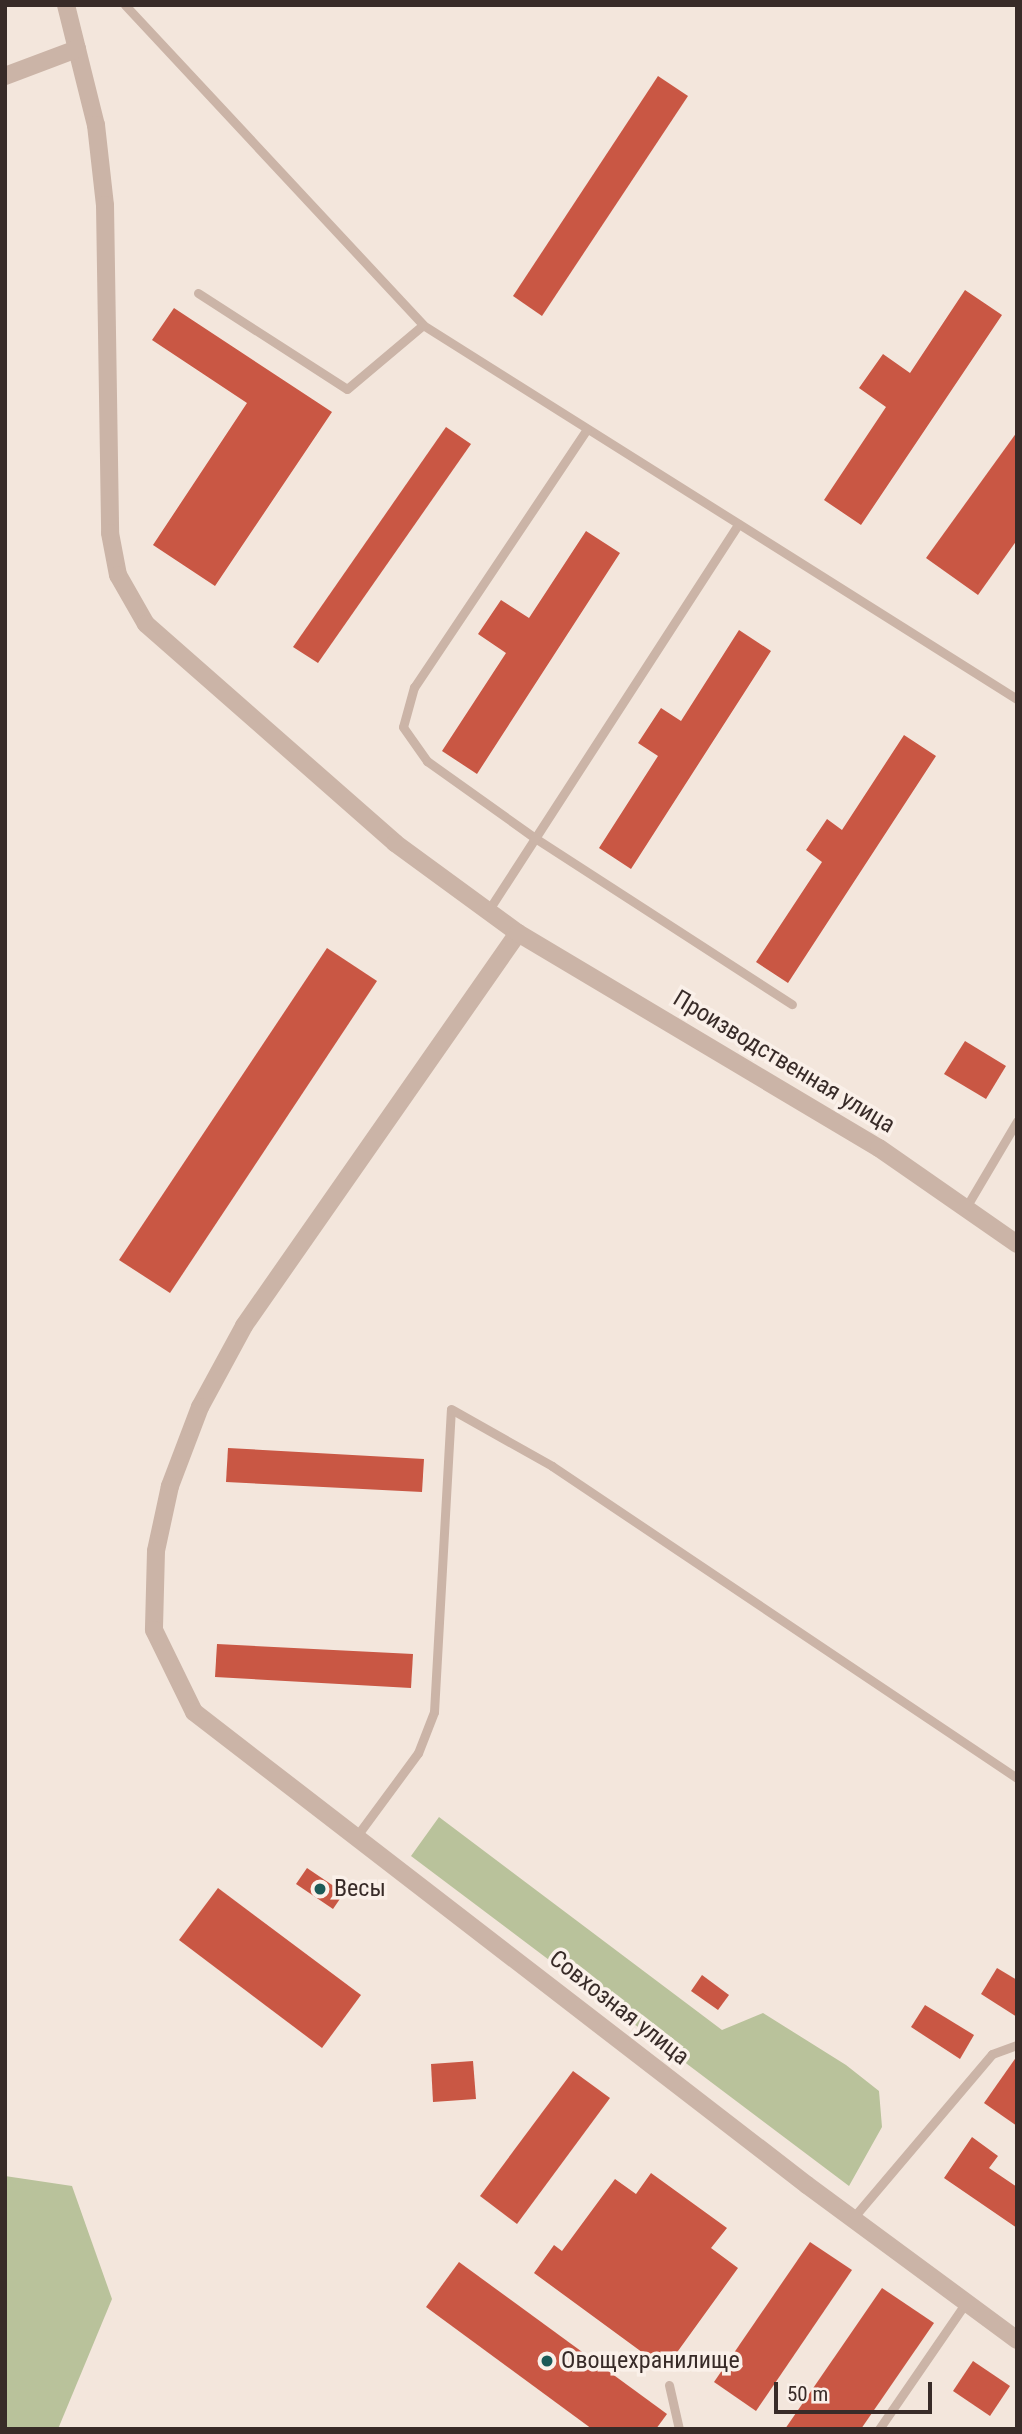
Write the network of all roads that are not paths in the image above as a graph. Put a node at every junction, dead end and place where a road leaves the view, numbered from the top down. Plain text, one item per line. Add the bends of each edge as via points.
1 (66, 5) edge
2 (125, 5) edge
3 (77, 49) junction
4 (5, 76) edge
5 (198, 293) dead end
6 (423, 325) junction
7 (587, 429) junction
8 (738, 524) junction
9 (1015, 698) edge
10 (1017, 712) edge
11 (535, 838) junction
12 (488, 911) junction
13 (518, 933) junction
14 (792, 1004) dead end
15 (1017, 1121) edge
16 (965, 1209) junction
17 (1017, 1244) edge
18 (1017, 1778) edge
19 (356, 1837) junction
20 (1017, 2045) edge
21 (853, 2218) junction
22 (965, 2304) junction
23 (1015, 2334) edge
24 (668, 2385) dead end
25 (679, 2429) edge
26 (879, 2429) edge

1 - 3 street, Производственная улица
2 - 6 lane
3 - 4 street
3 - 12 street, Производственная улица via 96,125 105,205 110,533 118,575 146,624 395,844
5 - 6 lane via 347,389
6 - 7 lane
7 - 8 lane
7 - 11 lane via 414,687 402,727 427,761
8 - 9 lane
8 - 11 lane
9 - 10 lane
11 - 12 lane
11 - 14 lane
12 - 13 street, Производственная улица
13 - 16 street, Производственная улица via 879,1148
13 - 19 street, Совхозная улица via 244,1326 200,1407 170,1486 156,1551 154,1630 194,1712
15 - 16 lane
16 - 17 street, Производственная улица
18 - 19 lane via 552,1466 451,1409 434,1712 418,1753
19 - 21 street, Совхозная улица
20 - 21 lane via 992,2054
21 - 22 street, Совхозная улица
22 - 23 street, Совхозная улица
22 - 26 lane
24 - 25 lane

